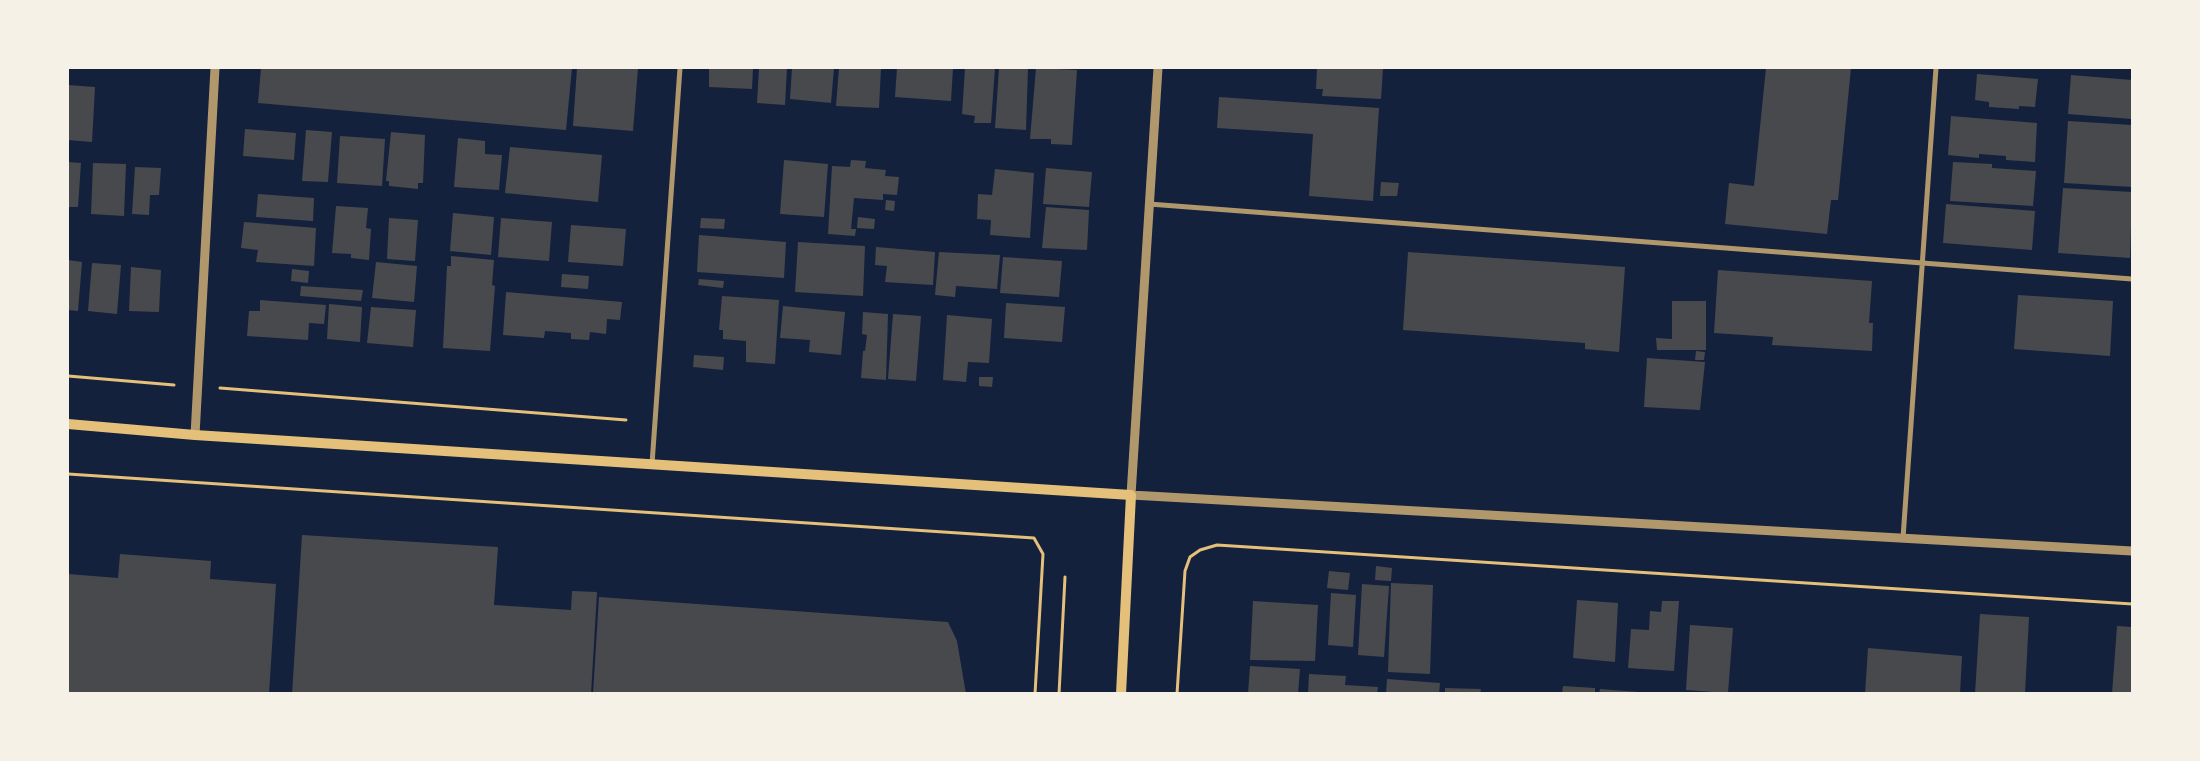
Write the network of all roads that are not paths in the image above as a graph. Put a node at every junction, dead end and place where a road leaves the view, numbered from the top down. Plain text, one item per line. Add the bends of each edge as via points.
1 (215, 68) edge
2 (680, 68) edge
3 (1158, 68) edge
4 (1936, 68) edge
5 (1149, 204) junction
6 (1922, 263) junction
7 (2132, 279) edge
8 (68, 424) edge
9 (194, 435) junction
10 (652, 464) junction
11 (1131, 494) junction
12 (1903, 538) junction
13 (2132, 551) edge
14 (1121, 694) edge

1 - 9 street
2 - 10 street
3 - 5 street
4 - 6 street
5 - 6 street
5 - 11 street
6 - 7 street
6 - 12 street
8 - 9 main road
9 - 10 main road
10 - 11 main road
11 - 12 street
11 - 14 main road
12 - 13 street

